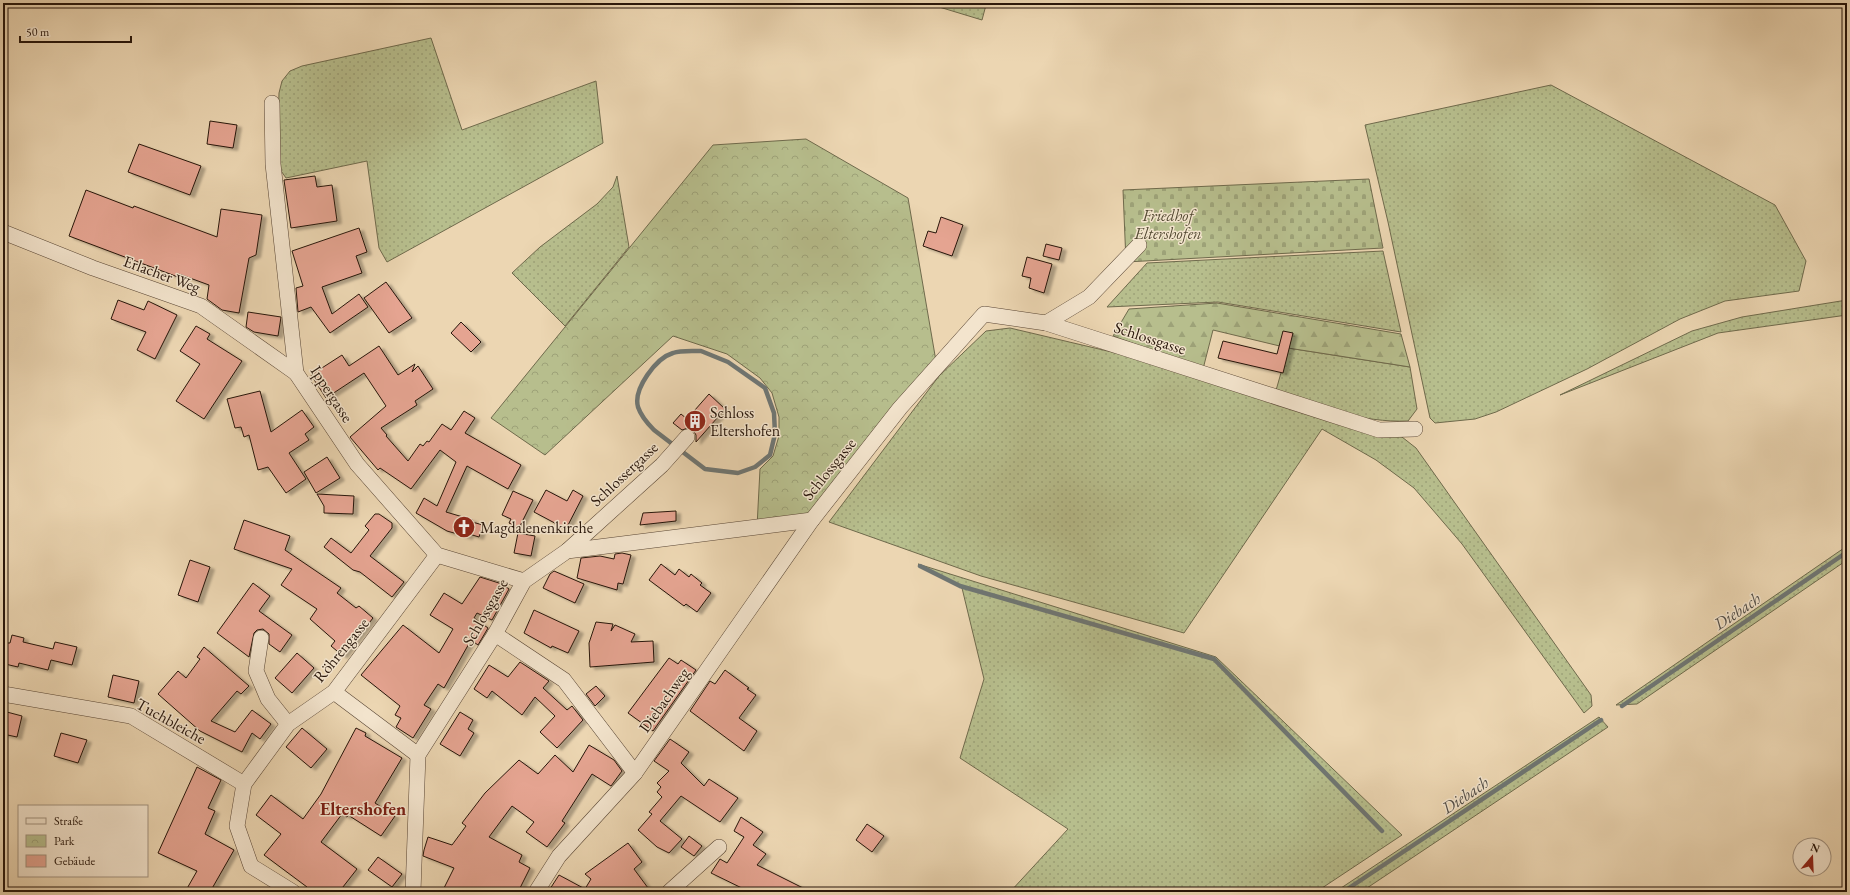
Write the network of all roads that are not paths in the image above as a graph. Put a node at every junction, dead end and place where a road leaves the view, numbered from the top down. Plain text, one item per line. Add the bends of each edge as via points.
1 (272, 104) dead end
2 (3, 232) edge
3 (1139, 245) dead end
4 (1046, 323) junction
5 (296, 373) junction
6 (1415, 429) dead end
7 (684, 441) dead end
8 (812, 520) junction
9 (567, 551) junction
10 (437, 555) junction
11 (524, 582) junction
12 (495, 634) junction
13 (261, 638) dead end
14 (334, 692) junction
15 (3, 694) edge
16 (288, 724) junction
17 (418, 755) junction
18 (635, 773) junction
19 (244, 784) junction
20 (719, 847) dead end
21 (293, 892) edge
22 (413, 892) edge
23 (536, 892) edge
24 (669, 892) edge

1 - 5 street, Ippergasse via 273,164
2 - 5 street, Erlacher Weg via 93,268 201,306
3 - 4 street via 1088,297
4 - 6 street, Schlossgasse via 1379,430
4 - 8 street, Schlossgasse via 984,314 900,408
5 - 10 street, Ippergasse via 357,464
7 - 9 street, Schlossergasse via 662,465
8 - 9 street, Schlossgasse
8 - 18 street, Diebachweg
9 - 11 street, Schlossgasse
10 - 11 street
10 - 14 street, Röhrengasse
11 - 12 street, Schlossgasse
12 - 17 street, Schlossgasse
12 - 18 street via 564,680
13 - 16 street via 256,671 268,698
14 - 16 street, Röhrengasse
14 - 17 street
15 - 19 street, Tuchbleiche via 131,716
16 - 19 street, Röhrengasse
17 - 22 street
18 - 23 street, Diebachweg via 559,856
19 - 21 street, Röhrengasse via 237,826 251,866
20 - 24 street

